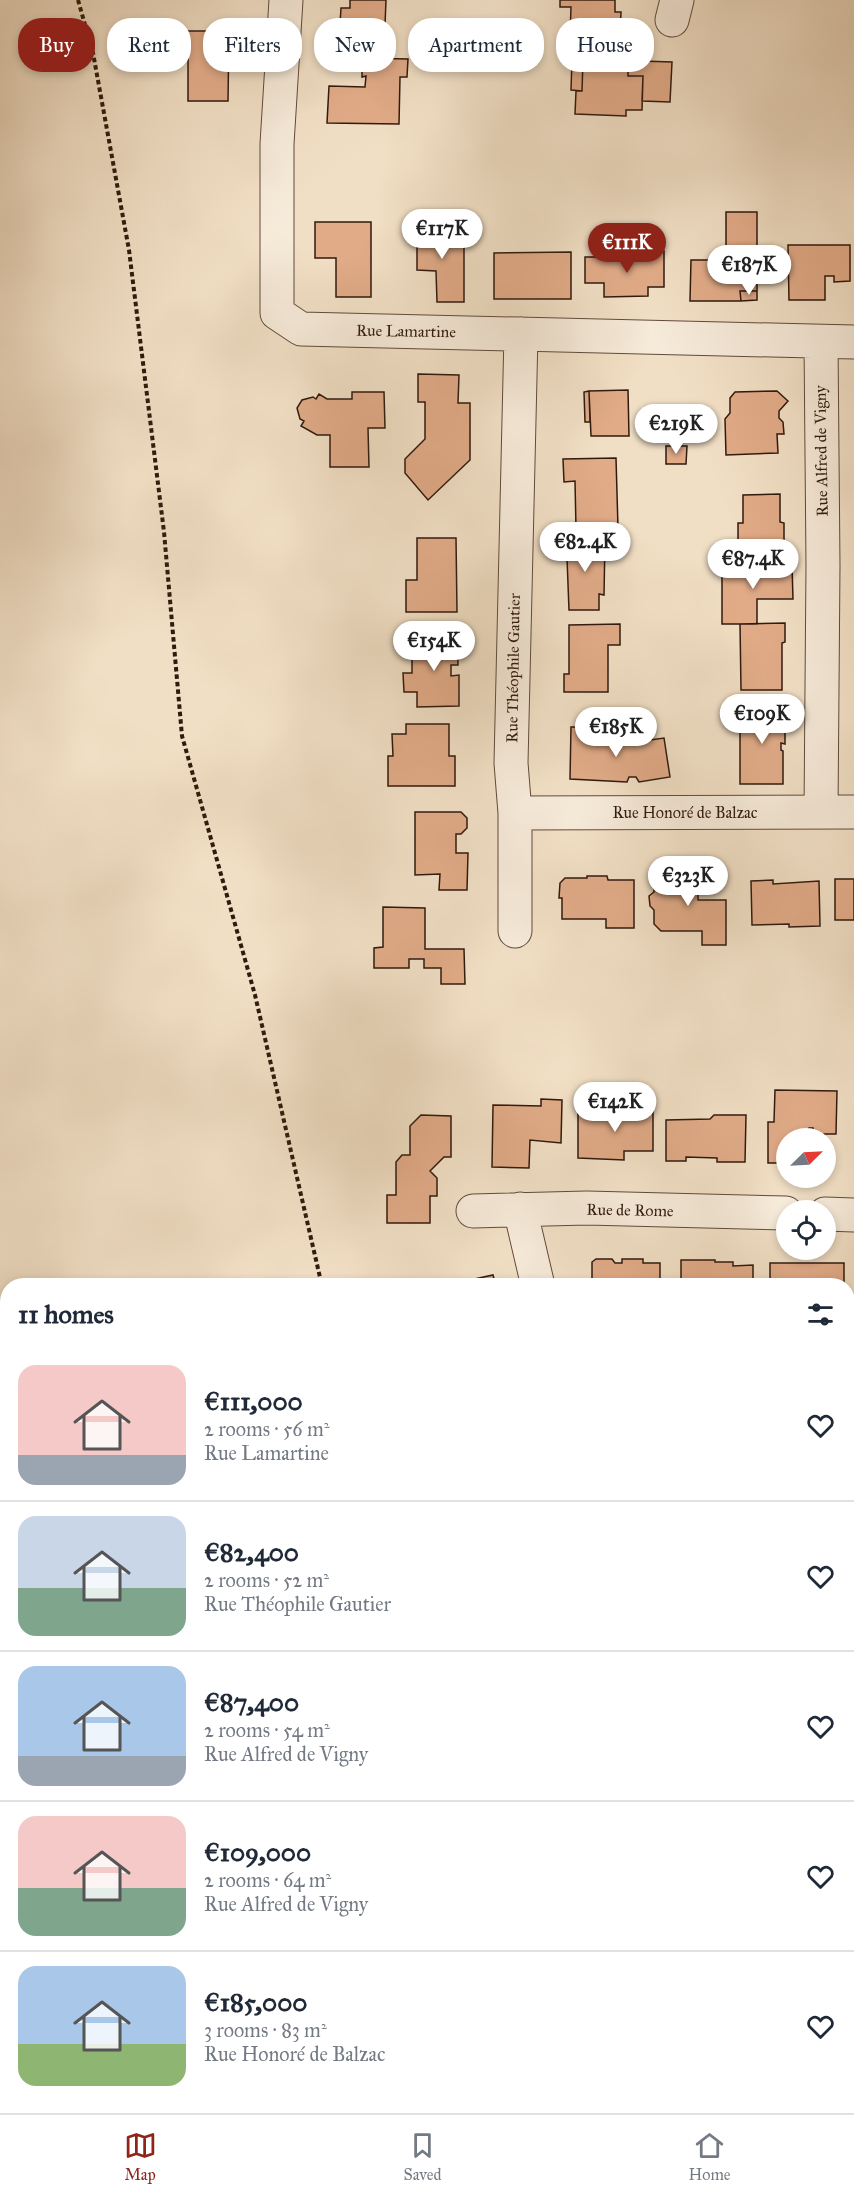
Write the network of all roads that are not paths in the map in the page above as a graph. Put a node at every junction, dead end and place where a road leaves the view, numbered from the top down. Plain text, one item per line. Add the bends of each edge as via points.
1 (286, 0) edge
2 (521, 334) junction
3 (821, 342) junction
4 (854, 342) edge
5 (821, 812) junction
6 (854, 812) edge
7 (515, 813) junction
8 (515, 931) dead end
9 (520, 1209) junction
10 (474, 1211) dead end
11 (776, 1213) edge
12 (836, 1214) edge
13 (854, 1215) edge
14 (536, 1278) edge

1 - 2 street, Rue Lamartine via 278,144 276,313 301,329
2 - 3 street, Rue Lamartine
2 - 7 street, Rue Théophile Gautier via 511,763
3 - 4 street, Rue Lamartine
3 - 5 street, Rue Alfred de Vigny
5 - 6 street, Rue Honoré de Balzac
5 - 7 street, Rue Honoré de Balzac
7 - 8 street, Rue Théophile Gautier
9 - 10 street, Rue de Rome
9 - 11 street, Rue de Rome
9 - 14 street
12 - 13 street

